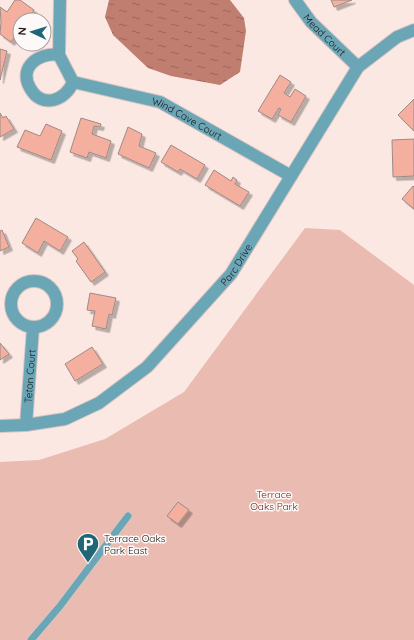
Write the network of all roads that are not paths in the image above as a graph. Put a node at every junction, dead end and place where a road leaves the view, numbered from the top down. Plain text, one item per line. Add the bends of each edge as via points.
1 (60, 0) edge
2 (295, 0) edge
3 (414, 30) edge
4 (59, 55) junction
5 (358, 67) junction
6 (73, 82) junction
7 (291, 176) junction
8 (33, 328) dead end
9 (26, 425) junction
10 (0, 426) edge
11 (128, 516) dead end
12 (31, 640) edge

1 - 4 street
2 - 5 street, Mead Court via 311,22
3 - 5 street, Parc Drive via 397,37
4 - 6 street
4 - 6 street via 40,56 33,62 28,70 30,88 36,96 54,100 66,94
5 - 7 street, Parc Drive
6 - 7 street, Wind Cave Court via 160,102
7 - 9 street, Parc Drive via 231,274 147,367 99,403 65,419
8 - 9 street, Teton Court
9 - 10 street, Parc Drive
11 - 12 lane

